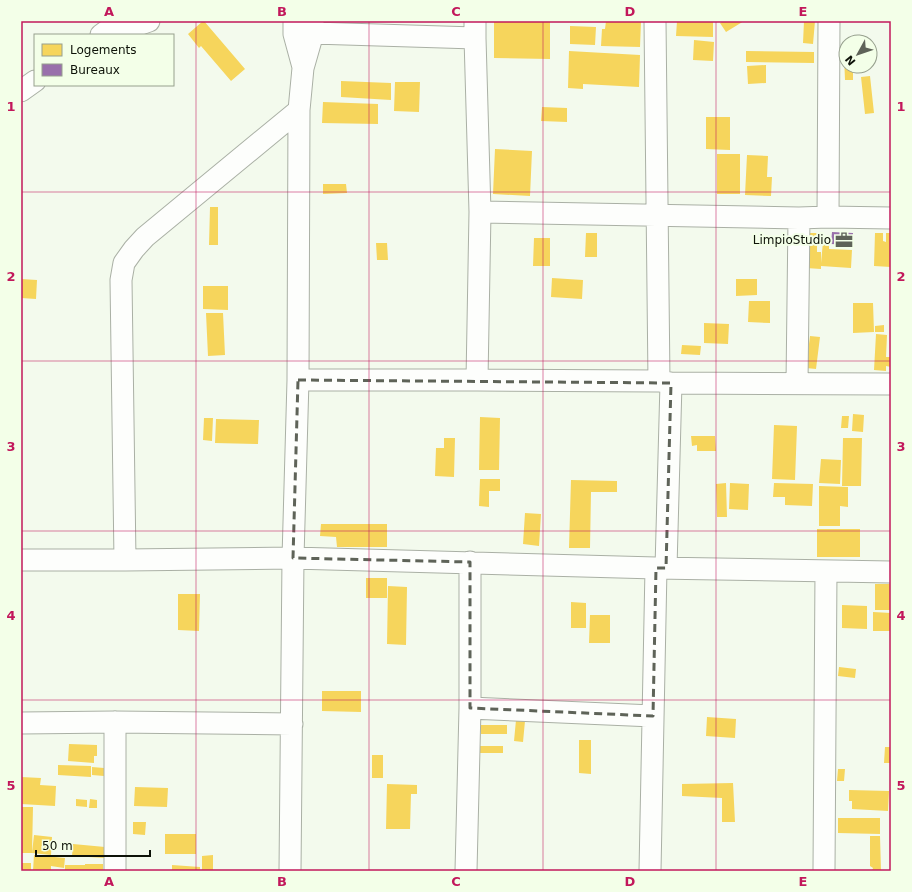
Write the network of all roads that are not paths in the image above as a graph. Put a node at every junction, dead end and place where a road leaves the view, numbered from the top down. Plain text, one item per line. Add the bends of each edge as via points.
1 (294, 21) edge
2 (655, 21) edge
3 (829, 21) edge
4 (313, 27) edge
5 (475, 29) edge
6 (303, 68) junction
7 (34, 82) edge
8 (21, 91) edge
9 (299, 110) junction
10 (480, 212) junction
11 (656, 215) junction
12 (828, 217) junction
13 (799, 218) junction
14 (891, 218) edge
15 (298, 380) junction
16 (477, 380) junction
17 (665, 382) junction
18 (797, 383) junction
19 (891, 384) edge
20 (293, 558) junction
21 (21, 560) edge
22 (125, 560) junction
23 (470, 562) junction
24 (661, 568) junction
25 (826, 571) junction
26 (891, 572) edge
27 (470, 708) junction
28 (653, 716) junction
29 (115, 722) junction
30 (21, 724) edge
31 (292, 724) junction
32 (115, 871) edge
33 (290, 871) edge
34 (466, 871) edge
35 (650, 871) edge
36 (824, 871) edge

1 - 6 street via 294,34
2 - 11 street
3 - 12 street
4 - 5 street
4 - 6 street
5 - 10 street
6 - 9 street
7 - 8 street
9 - 15 street
9 - 22 street via 145,237 124,263 121,280
10 - 11 street
10 - 16 street
11 - 13 street
11 - 17 street
12 - 13 street
12 - 14 street
13 - 18 street
15 - 16 street
15 - 20 street
16 - 17 street
17 - 18 street
17 - 24 street
18 - 19 street
20 - 22 street
20 - 23 street
20 - 31 street
21 - 22 street
23 - 24 street
23 - 27 street
24 - 25 street
24 - 28 street
25 - 26 street
25 - 36 street
27 - 28 street
27 - 34 street
28 - 35 street
29 - 30 street
29 - 31 street
29 - 32 street
31 - 33 street

